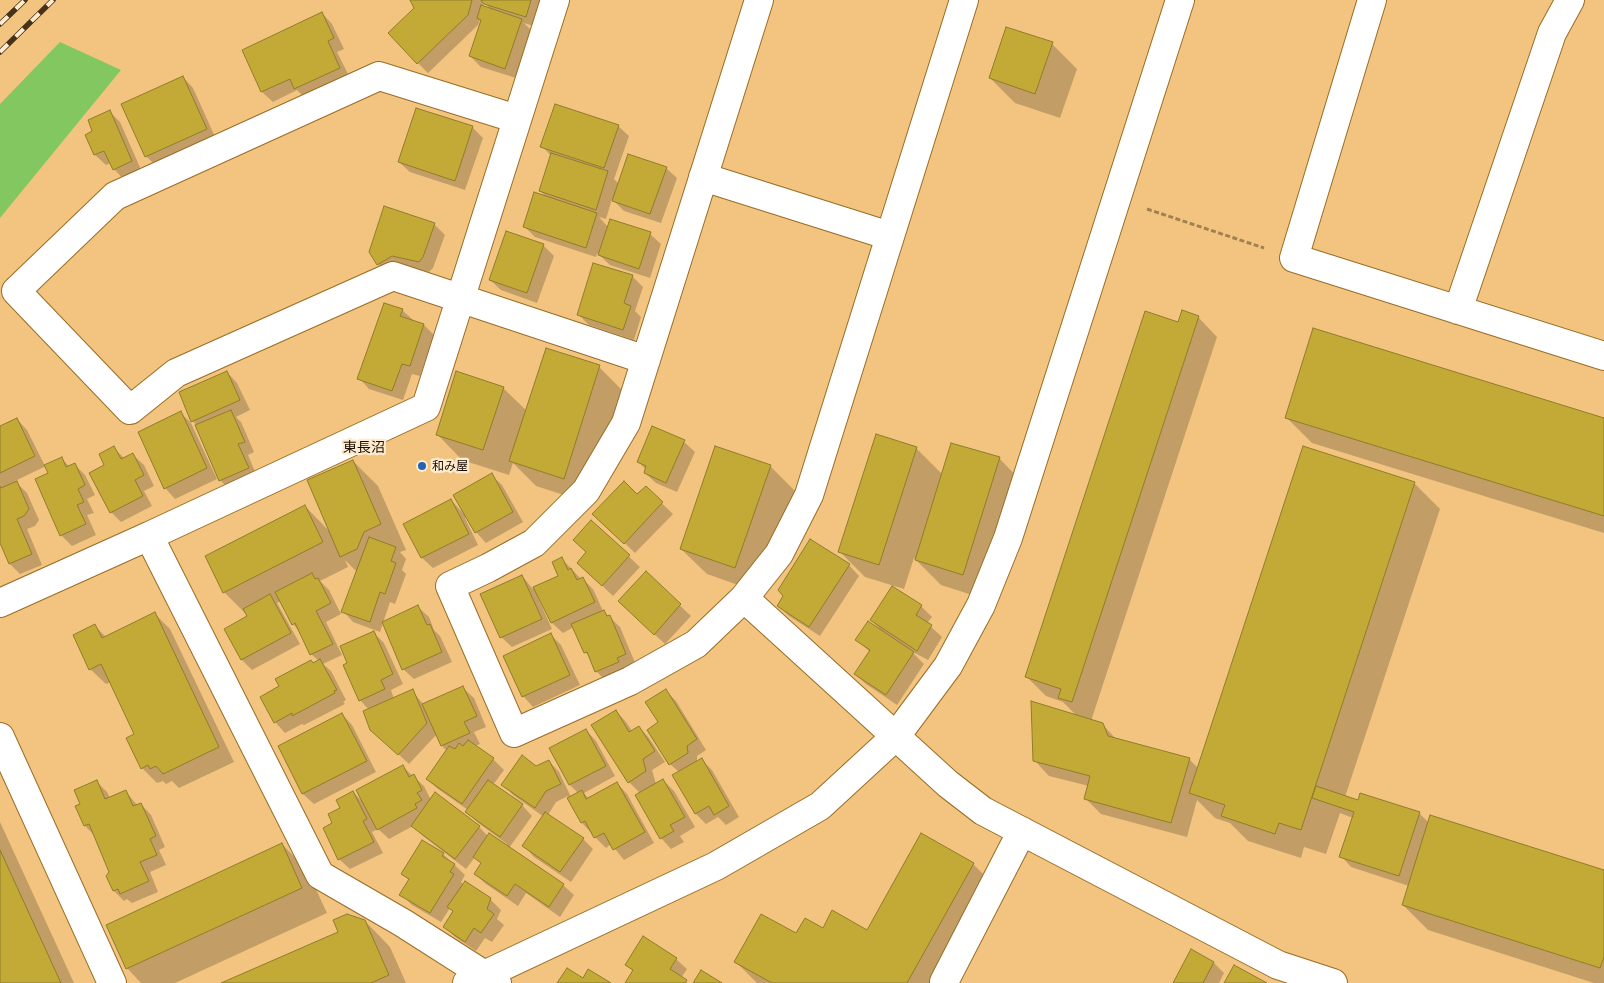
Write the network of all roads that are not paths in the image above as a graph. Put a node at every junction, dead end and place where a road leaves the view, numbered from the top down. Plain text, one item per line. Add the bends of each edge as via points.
1 (555, 0) edge
2 (759, 0) edge
3 (964, 0) edge
4 (1180, 0) edge
5 (1372, 0) edge
6 (1570, 0) edge
7 (517, 118) junction
8 (703, 177) junction
9 (890, 236) junction
10 (461, 299) junction
11 (1458, 310) junction
12 (1604, 356) edge
13 (646, 360) junction
14 (149, 536) junction
15 (744, 598) junction
16 (0, 603) edge
17 (896, 736) junction
18 (0, 737) edge
19 (1022, 832) junction
20 (482, 980) edge
21 (112, 983) edge
22 (945, 983) edge
23 (1333, 983) edge

1 - 7 street
2 - 8 street
3 - 9 street
4 - 17 street via 1008,538 981,605 948,666
5 - 11 street via 1294,258
6 - 11 street via 1552,33
7 - 10 street
7 - 10 street via 379,76 115,196 16,291 130,410 176,373 393,276
8 - 9 street
8 - 13 street
9 - 15 street via 809,494 779,554
10 - 13 street
10 - 14 street via 426,407
11 - 12 street
13 - 15 street via 626,423 586,491 534,543 450,586 514,733 630,681 696,644
14 - 16 street
14 - 20 street via 320,875 404,923
15 - 17 street
17 - 19 street via 948,784 983,810
17 - 20 street via 820,806 725,861
18 - 21 street
19 - 22 street
19 - 23 street via 1278,965

